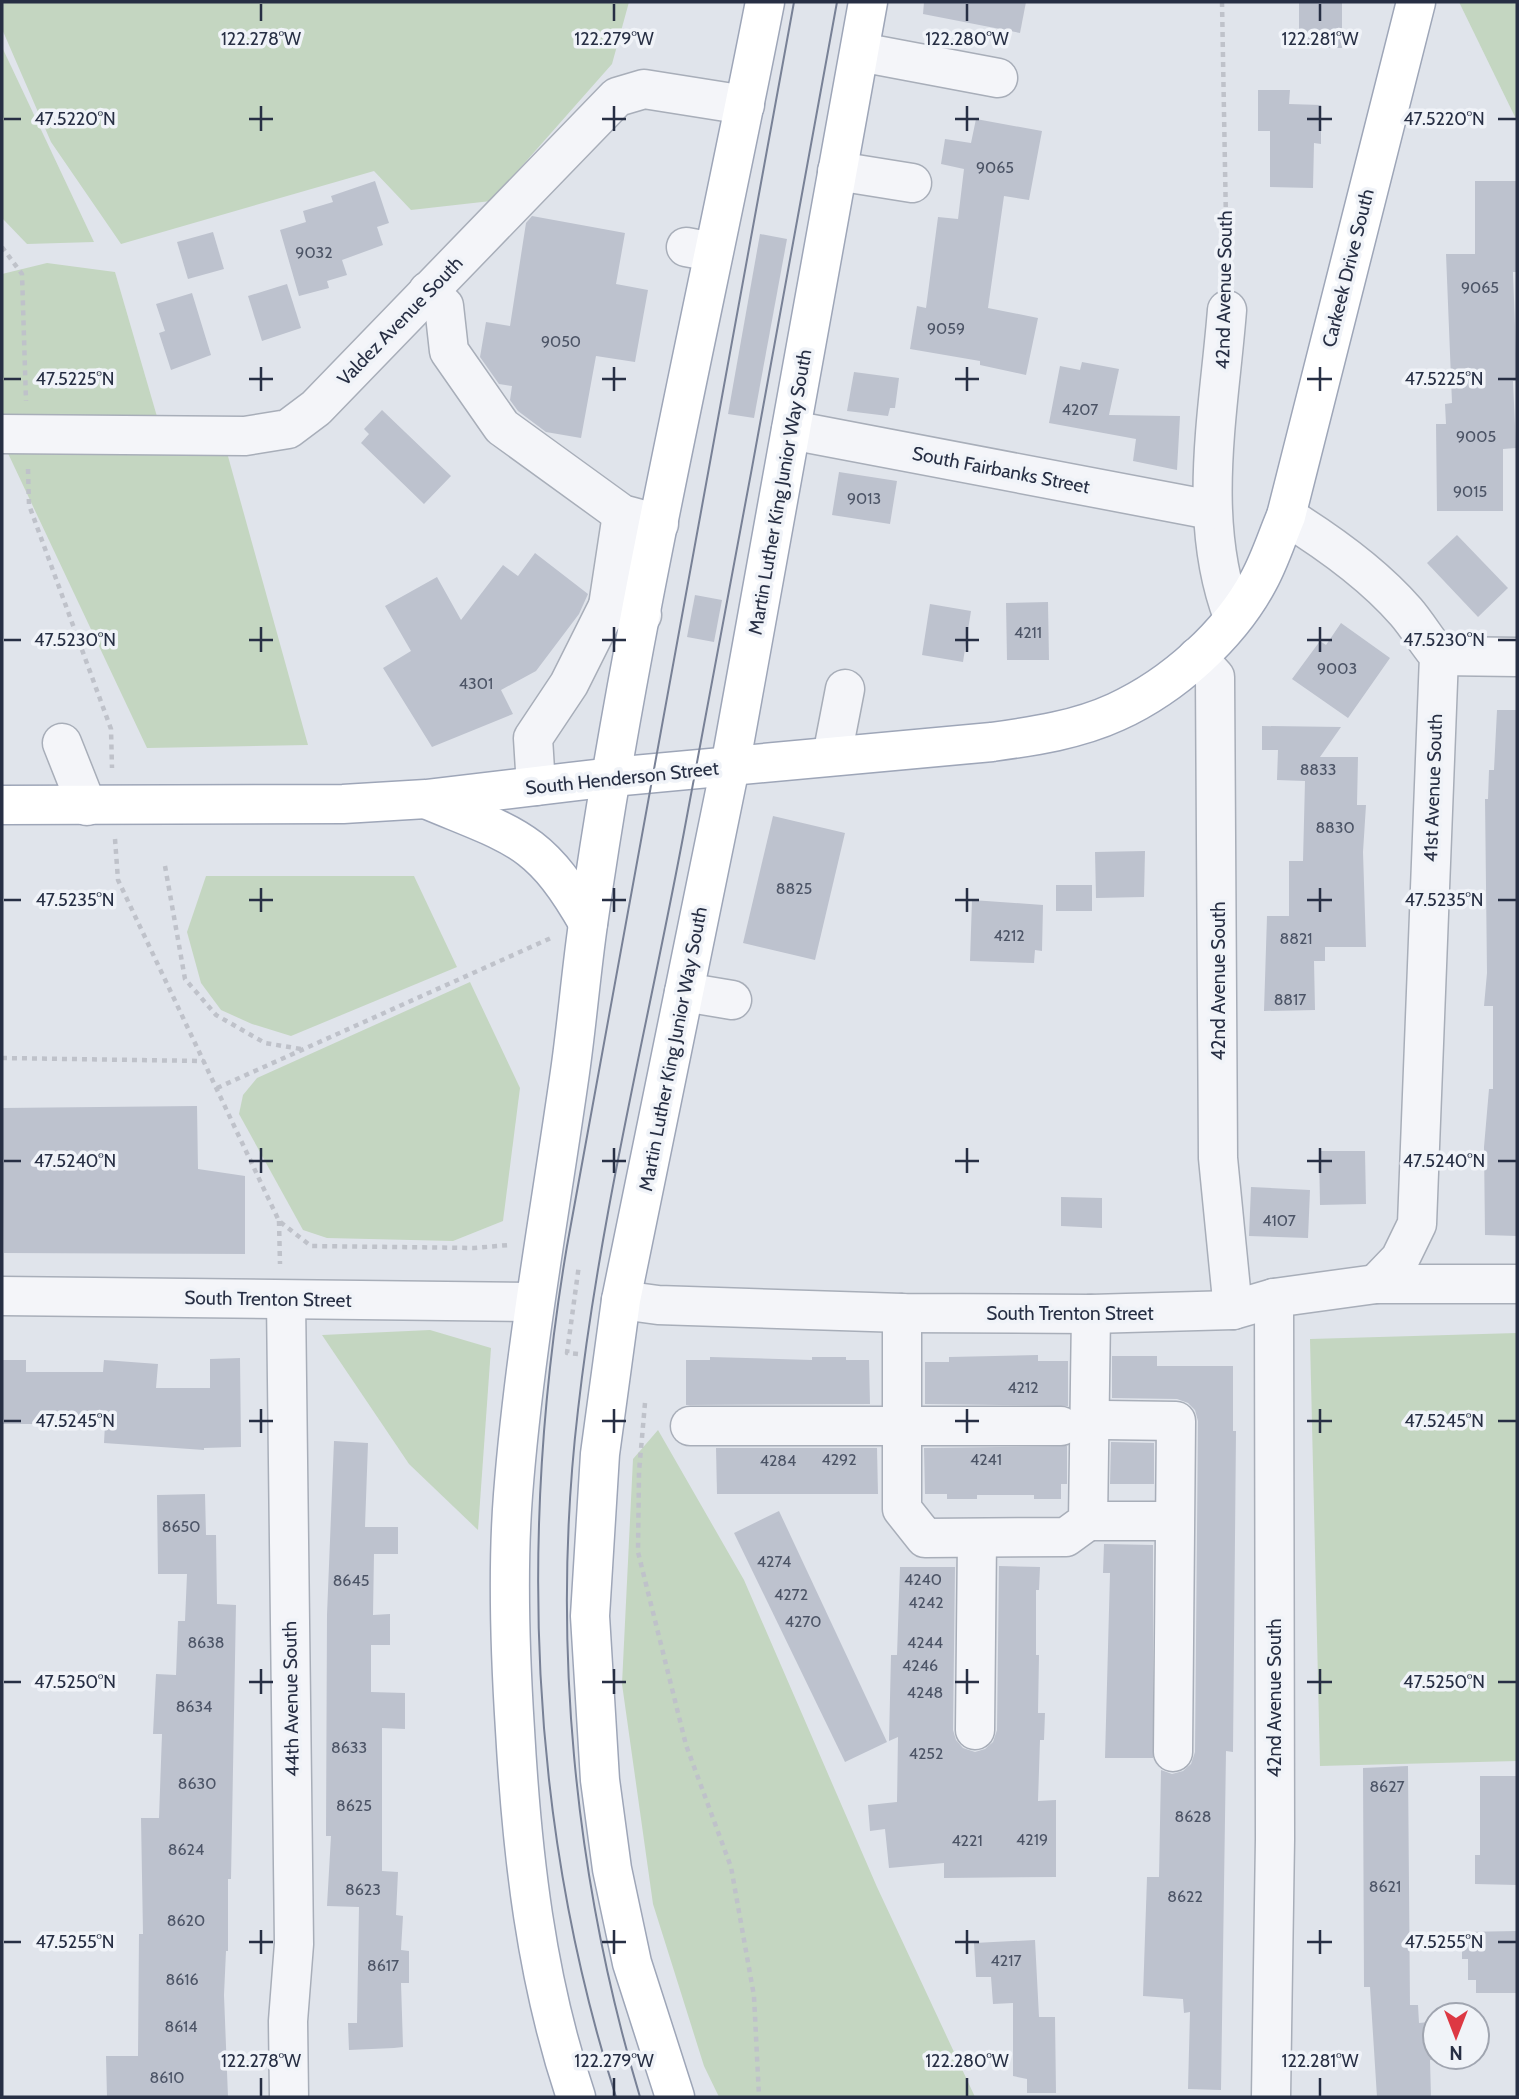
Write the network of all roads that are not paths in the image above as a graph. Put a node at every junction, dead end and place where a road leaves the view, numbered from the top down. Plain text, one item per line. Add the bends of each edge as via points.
1 (765, 2) edge
2 (868, 2) edge
3 (1416, 2) edge
4 (860, 52) junction
5 (998, 78) dead end
6 (745, 104) junction
7 (837, 171) junction
8 (912, 183) dead end
9 (428, 291) junction
10 (1227, 310) road end
11 (791, 430) junction
12 (14, 434) edge
13 (1211, 510) junction
14 (622, 514) junction
15 (1286, 516) junction
16 (659, 524) junction
17 (625, 610) junction
18 (1215, 638) junction
19 (1439, 656) junction
20 (1517, 657) edge
21 (845, 689) dead end
22 (62, 743) dead end
23 (832, 756) junction
24 (730, 767) junction
25 (612, 777) junction
26 (536, 786) junction
27 (426, 799) junction
28 (2, 805) edge
29 (87, 806) junction
30 (588, 923) junction
31 (684, 992) junction
32 (732, 1000) dead end
33 (1376, 1284) junction
34 (1517, 1284) edge
35 (2, 1296) edge
36 (1273, 1298) junction
37 (286, 1300) junction
38 (621, 1300) junction
39 (534, 1302) junction
40 (1233, 1310) junction
41 (902, 1313) junction
42 (1091, 1314) junction
43 (1104, 1420) dead end
44 (900, 1425) junction
45 (691, 1426) dead end
46 (1061, 1426) dead end
47 (1088, 1521) junction
48 (1174, 1521) junction
49 (977, 1539) junction
50 (975, 1730) dead end
51 (1173, 1752) dead end
52 (289, 2097) edge
53 (576, 2097) edge
54 (675, 2097) edge
55 (1271, 2097) edge

1 - 6 main road
2 - 4 main road, Martin Luther King Junior Way South
3 - 15 main road, Carkeek Drive South
4 - 5 street
4 - 7 main road, Martin Luther King Junior Way South
6 - 9 street, Valdez Avenue South via 643,89 617,97
6 - 16 main road via 699,249
7 - 8 street
7 - 11 main road, Martin Luther King Junior Way South
9 - 12 street, Valdez Avenue South via 316,408 288,429 245,436
9 - 14 street via 444,306 449,352 502,427
10 - 13 street, 42nd Avenue South
11 - 13 street, South Fairbanks Street
11 - 24 main road, Martin Luther King Junior Way South
13 - 18 street, 42nd Avenue South via 1223,589
14 - 16 street
14 - 17 street
15 - 18 main road, Carkeek Drive South via 1259,580
15 - 19 street via 1375,582 1406,612
16 - 17 main road
17 - 25 main road
17 - 26 street via 533,738
18 - 23 main road, South Henderson Street via 1160,685 1117,712 1047,734
18 - 40 street, 42nd Avenue South via 1218,1158
19 - 20 street
19 - 33 street, 41st Avenue South via 1417,1224 1400,1259
21 - 23 street
22 - 29 street
23 - 24 main road, South Henderson Street
24 - 25 main road, South Henderson Street
24 - 31 main road, Martin Luther King Junior Way South
25 - 26 main road, South Henderson Street
25 - 30 main road
26 - 27 main road, South Henderson Street
27 - 29 main road, South Henderson Street
27 - 30 main road via 528,844 567,886
28 - 29 main road, South Henderson Street
30 - 39 main road
31 - 32 street
31 - 38 main road, Martin Luther King Junior Way South
33 - 34 street, South Trenton Street
33 - 36 street, South Trenton Street
35 - 37 street, South Trenton Street
36 - 40 street, South Trenton Street
36 - 55 street, 42nd Avenue South
37 - 39 street, South Trenton Street
37 - 52 street, 44th Avenue South via 294,1944
38 - 41 street, South Trenton Street
38 - 54 main road, Martin Luther King Junior Way South via 600,1454 590,1616 600,1780 632,1963
39 - 53 main road via 513,1498 510,1646 529,1890 544,1979
40 - 42 street, South Trenton Street
41 - 42 street, South Trenton Street
41 - 44 street
42 - 47 street
43 - 48 street via 1177,1421
44 - 45 street
44 - 46 street
44 - 49 street via 902,1509 925,1538
47 - 48 street
47 - 49 street via 1066,1537
48 - 51 street
49 - 50 street

